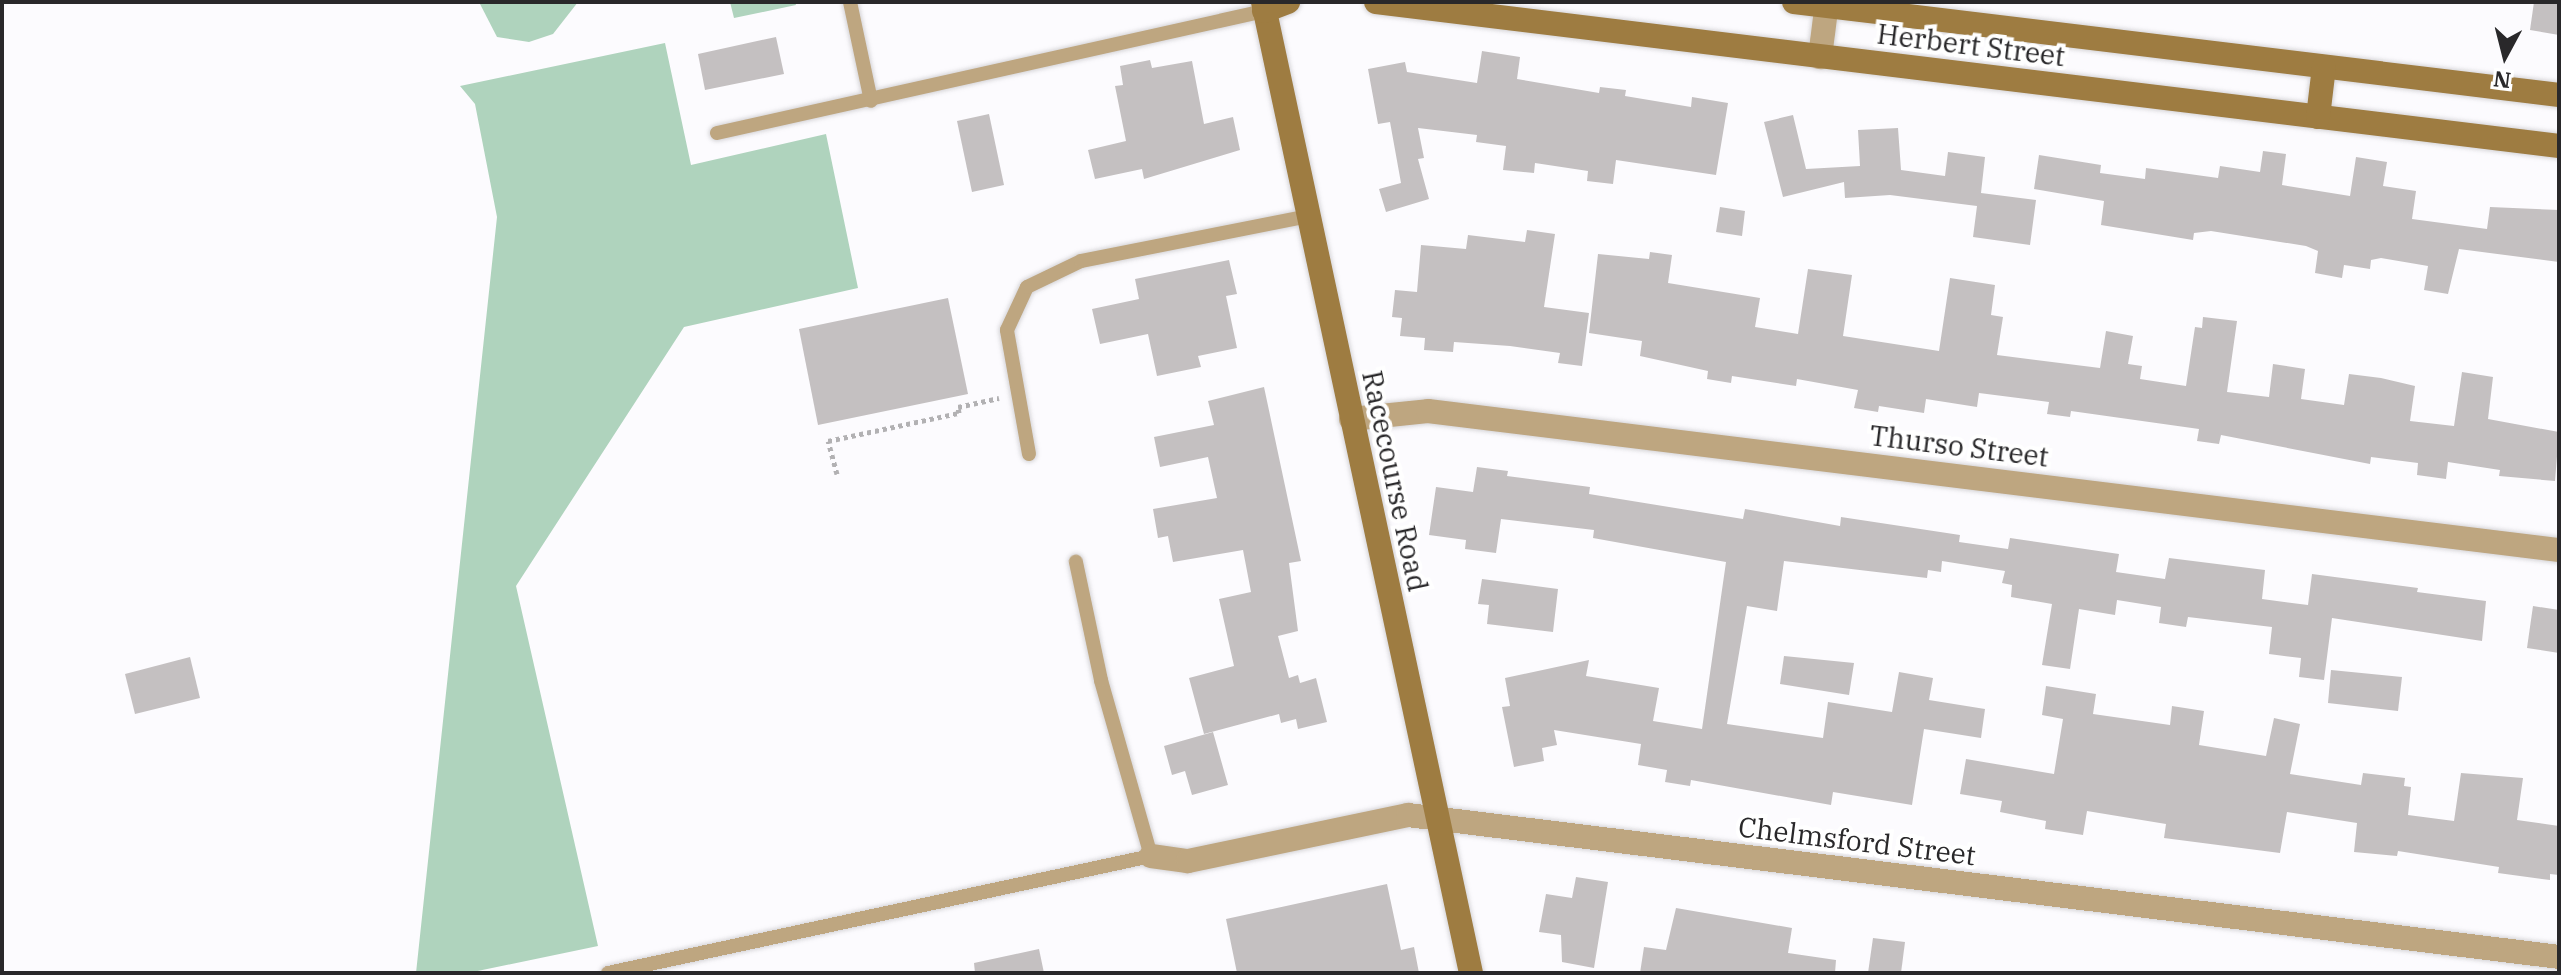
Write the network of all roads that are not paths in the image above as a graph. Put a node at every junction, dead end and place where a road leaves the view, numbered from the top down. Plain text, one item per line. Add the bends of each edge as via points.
1 (850, 2) edge
2 (1288, 2) edge
3 (1376, 2) edge
4 (1794, 2) edge
5 (1826, 4) edge
6 (1263, 6) edge
7 (1820, 57) junction
8 (2324, 67) junction
9 (2559, 95) edge
10 (871, 101) junction
11 (2318, 117) junction
12 (717, 133) dead end
13 (2559, 146) edge
14 (1308, 216) junction
15 (1351, 419) junction
16 (1029, 454) dead end
17 (2559, 550) edge
18 (1076, 562) dead end
19 (1438, 819) junction
20 (1151, 856) junction
21 (2559, 957) edge
22 (608, 973) edge
23 (1471, 973) edge

1 - 10 lane
2 - 6 street
3 - 7 street, Herbert Street
4 - 5 street, Herbert Street
5 - 7 street
5 - 8 street, Herbert Street
6 - 10 lane
6 - 14 street, Racecourse Road
7 - 11 street, Herbert Street
8 - 9 street, Herbert Street
8 - 11 street
10 - 12 lane
11 - 13 street, Herbert Street
14 - 15 street, Racecourse Road
14 - 16 lane via 1081,261 1027,287 1007,330
15 - 17 street, Thurso Street via 1428,411
15 - 19 street, Racecourse Road
18 - 20 lane via 1101,680
19 - 20 street, Chelmsford Street via 1408,815 1188,861
19 - 21 street, Chelmsford Street
19 - 23 street, Racecourse Road
20 - 22 lane

